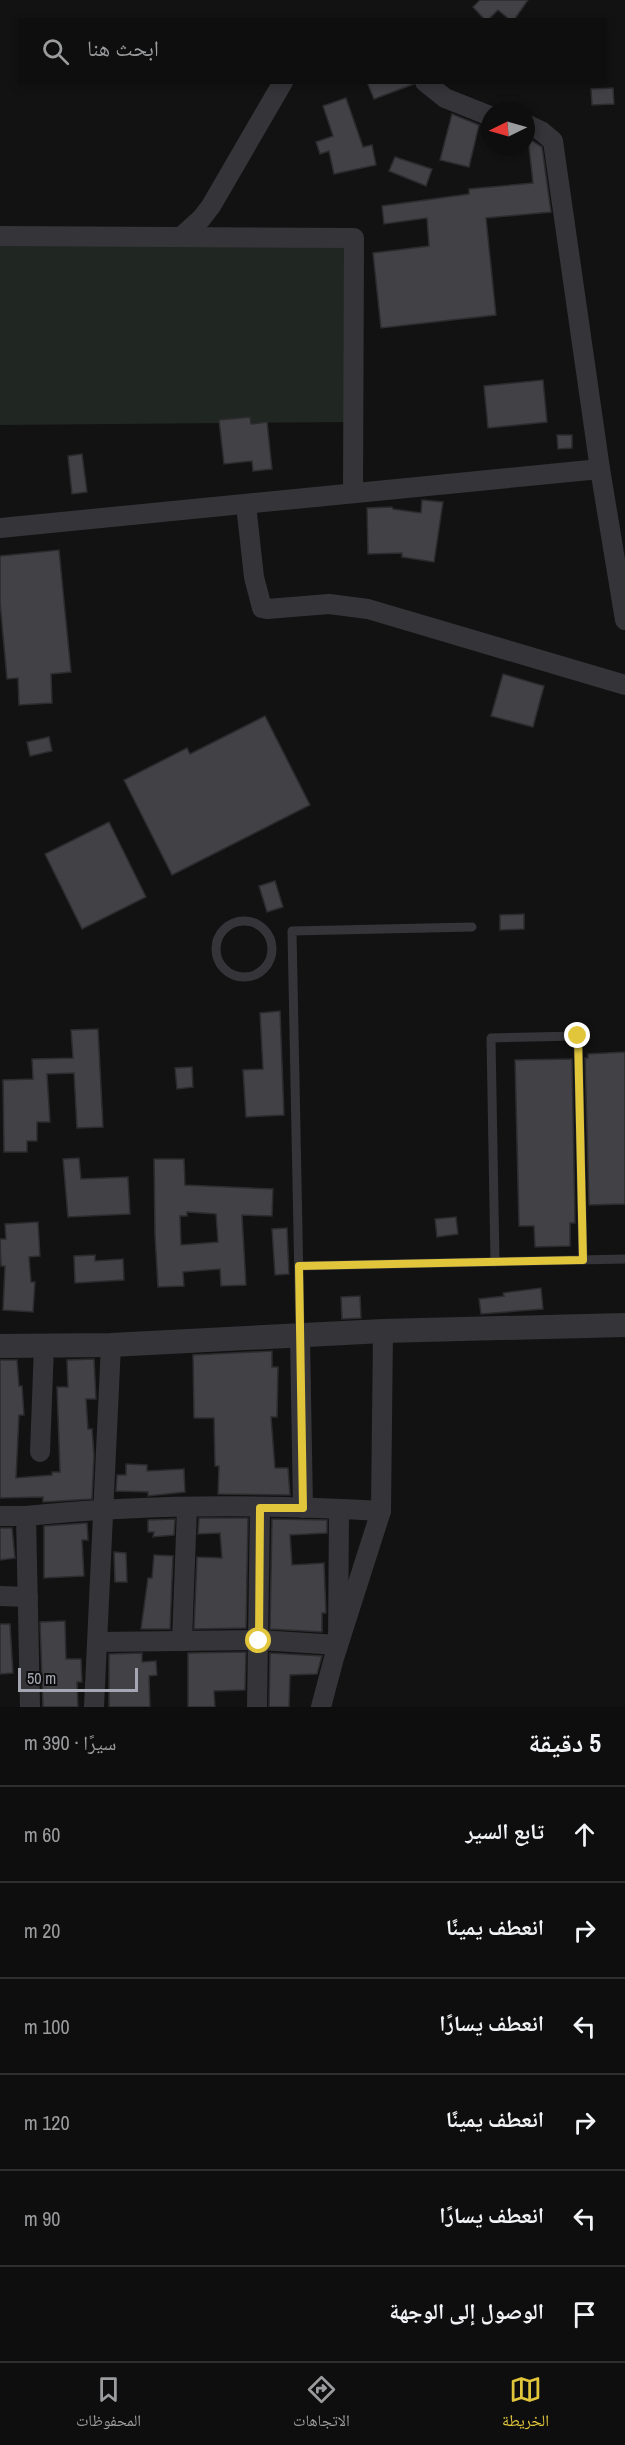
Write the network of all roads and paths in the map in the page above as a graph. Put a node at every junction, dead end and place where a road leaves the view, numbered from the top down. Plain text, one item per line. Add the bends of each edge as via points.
1 (282, 84) edge
2 (428, 84) edge
3 (481, 112) edge
4 (535, 127) edge
5 (0, 236) edge
6 (181, 237) junction
7 (600, 469) junction
8 (353, 493) junction
9 (246, 505) junction
10 (0, 528) edge
11 (625, 620) edge
12 (625, 685) edge
13 (472, 927) dead end
14 (273, 946) junction
15 (292, 947) junction
16 (625, 1259) edge
17 (583, 1260) junction
18 (495, 1262) junction
19 (299, 1266) junction
20 (625, 1325) edge
21 (383, 1331) junction
22 (300, 1336) junction
23 (111, 1345) junction
24 (0, 1346) edge
25 (45, 1346) junction
26 (40, 1452) dead end
27 (104, 1508) junction
28 (187, 1508) junction
29 (260, 1508) junction
30 (303, 1508) junction
31 (339, 1509) junction
32 (381, 1511) junction
33 (0, 1516) edge
34 (26, 1516) junction
35 (0, 1596) edge
36 (28, 1597) junction
37 (182, 1641) junction
38 (259, 1641) junction
39 (98, 1642) junction
40 (338, 1645) junction
41 (30, 1707) edge
42 (94, 1707) edge
43 (257, 1707) edge
44 (321, 1707) edge

1 - 6 street via 211,206
2 - 3 street via 445,98
4 - 7 street via 553,141
5 - 6 street
6 - 8 street via 354,238
7 - 8 street
7 - 11 street
8 - 9 street
9 - 10 street
9 - 12 street via 254,577 262,608 329,604 368,609
13 - 15 lane via 292,931
14 - 14 lane via 265,930 250,921 232,922 219,934 216,952 223,968 238,977 255,975 269,963
14 - 15 lane
15 - 19 lane
16 - 17 lane
17 - 18 lane
17 - 18 lane via 578,1036 490,1038
18 - 19 lane
19 - 22 lane
20 - 21 street
21 - 22 street
21 - 32 street
22 - 23 street
22 - 30 street
23 - 25 street
23 - 27 street
24 - 25 street
25 - 26 street
27 - 28 street
27 - 34 street
27 - 39 street
28 - 29 street
28 - 37 street
29 - 30 street
29 - 38 street
30 - 31 street
31 - 32 street
31 - 40 street
32 - 40 street
33 - 34 street
34 - 36 street
35 - 36 street
36 - 41 street
37 - 38 street
37 - 39 street
38 - 40 street
38 - 43 street
39 - 42 street
40 - 44 street

